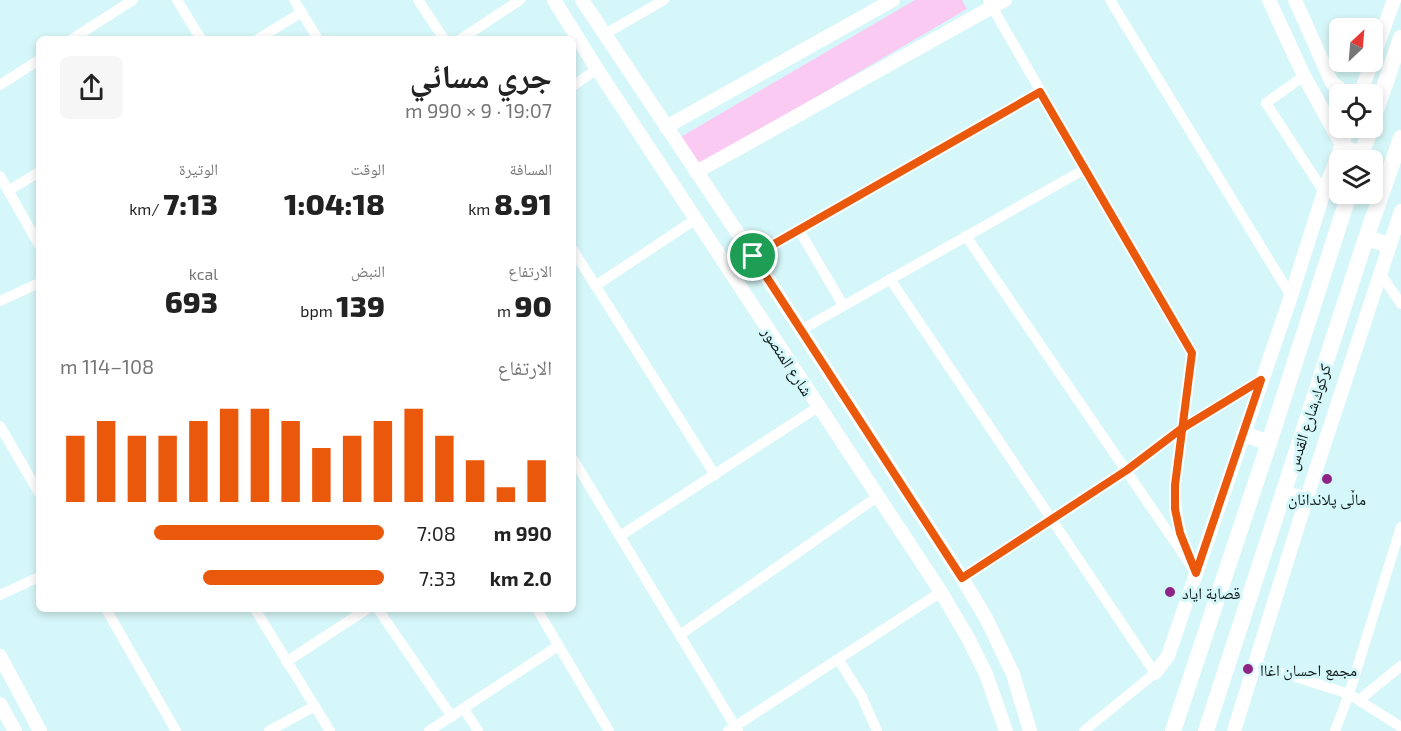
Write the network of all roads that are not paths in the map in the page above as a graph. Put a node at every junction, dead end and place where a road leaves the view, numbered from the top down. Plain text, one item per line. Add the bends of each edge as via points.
1 (134, 0) edge
2 (177, 0) edge
3 (294, 0) edge
4 (418, 0) edge
5 (520, 0) edge
6 (555, 0) edge
7 (582, 0) edge
8 (664, 0) edge
9 (893, 0) edge
10 (1005, 0) edge
11 (1110, 0) edge
12 (1269, 0) edge
13 (1296, 0) edge
14 (1394, 0) edge
15 (990, 4) edge
16 (302, 12) junction
17 (1383, 30) edge
18 (604, 34) junction
19 (77, 36) edge
20 (199, 36) edge
21 (263, 36) edge
22 (316, 36) edge
23 (442, 36) edge
24 (466, 36) edge
25 (1401, 38) edge
26 (36, 62) edge
27 (597, 69) junction
28 (1304, 76) junction
29 (576, 84) edge
30 (1333, 84) edge
31 (0, 85) edge
32 (1383, 86) edge
33 (1040, 92) junction
34 (666, 127) junction
35 (1344, 138) edge
36 (1401, 138) edge
37 (1342, 145) junction
38 (1350, 150) edge
39 (1085, 169) junction
40 (696, 172) junction
41 (36, 174) edge
42 (0, 176) edge
43 (8, 191) junction
44 (1324, 192) junction
45 (1346, 204) edge
46 (1401, 211) edge
47 (696, 219) junction
48 (799, 230) junction
49 (966, 236) junction
50 (1366, 238) junction
51 (36, 240) edge
52 (1389, 245) junction
53 (576, 255) edge
54 (753, 256) junction
55 (1380, 273) junction
56 (890, 279) junction
57 (36, 284) edge
58 (595, 286) junction
59 (1291, 296) junction
60 (0, 301) edge
61 (1401, 304) edge
62 (843, 305) junction
63 (801, 330) junction
64 (1261, 380) junction
65 (818, 407) junction
66 (861, 424) junction
67 (0, 426) edge
68 (1181, 429) junction
69 (1244, 434) junction
70 (840, 439) junction
71 (1269, 443) junction
72 (1127, 470) junction
73 (577, 474) edge
74 (715, 475) junction
75 (36, 488) edge
76 (1283, 493) junction
77 (877, 497) junction
78 (1306, 500) junction
79 (1051, 520) junction
80 (1401, 527) edge
81 (620, 536) junction
82 (1196, 573) junction
83 (962, 578) junction
84 (36, 579) edge
85 (941, 592) junction
86 (0, 595) edge
87 (108, 612) edge
88 (257, 612) edge
89 (362, 612) edge
90 (380, 612) edge
91 (539, 612) edge
92 (680, 635) junction
93 (558, 646) junction
94 (0, 657) edge
95 (838, 659) junction
96 (286, 662) junction
97 (1255, 664) junction
98 (1401, 666) edge
99 (1155, 673) junction
100 (1349, 694) junction
101 (1359, 700) junction
102 (0, 704) edge
103 (315, 706) junction
104 (464, 709) junction
105 (452, 717) junction
106 (1401, 728) edge
107 (734, 729) edge
108 (15, 731) edge
109 (40, 731) edge
110 (176, 731) edge
111 (269, 731) edge
112 (330, 731) edge
113 (429, 731) edge
114 (478, 731) edge
115 (609, 731) edge
116 (877, 731) edge
117 (1006, 731) edge
118 (1030, 731) edge
119 (1084, 731) edge
120 (1173, 731) edge
121 (1206, 731) edge
122 (1234, 731) edge
123 (1335, 731) edge

1 - 19 street
2 - 20 street
3 - 16 street
4 - 23 street
5 - 24 street
6 - 27 street, شارع المنصور
7 - 18 street, شارع المنصور
8 - 18 street
9 - 34 street
10 - 15 street
11 - 59 street
12 - 28 street
13 - 30 street
14 - 17 street
15 - 33 street
15 - 40 street
16 - 21 street
16 - 22 street
18 - 34 street, شارع المنصور
25 - 32 main road
26 - 31 street
27 - 29 street
27 - 47 street, شارع المنصور
28 - 37 street
28 - 44 street via 1266,103
33 - 39 street
33 - 48 street
34 - 40 street, شارع المنصور
35 - 37 street
36 - 50 main road, كركوك,شارع القدس
37 - 38 street
37 - 44 street
39 - 49 street
39 - 68 street via 1192,353
40 - 54 street, شارع المنصور
41 - 43 street
42 - 43 street
43 - 51 street
44 - 59 street
45 - 71 main road, كركوك,شارع القدس
46 - 52 street
47 - 58 street
47 - 65 street, شارع المنصور
48 - 54 street
48 - 62 street
49 - 56 street
49 - 72 street
50 - 52 main road
50 - 76 main road, كركوك,شارع القدس
52 - 55 street
53 - 58 street
54 - 63 street, شارع المنصور
55 - 61 street
55 - 78 street
56 - 62 street
56 - 79 street
57 - 60 street
58 - 74 street
59 - 64 street
62 - 63 street
63 - 66 street, شارع المنصور
64 - 68 street
64 - 69 street
65 - 70 street, شارع المنصور
65 - 74 street
66 - 70 street
66 - 83 street, شارع المنصور
67 - 75 street
68 - 72 street
68 - 82 street via 1175,509
69 - 71 main road
69 - 82 street
70 - 77 street, شارع المنصور
71 - 120 main road, كركوك,شارع القدس
72 - 79 street
72 - 82 street
73 - 81 street
74 - 81 street
76 - 78 main road
76 - 121 main road, كركوك,شارع القدس
77 - 85 street, شارع المنصور
77 - 92 street
78 - 97 street
79 - 83 street
79 - 99 street
80 - 100 street
81 - 92 street
82 - 99 street via 1168,656
83 - 118 street, شارع المنصور via 1009,664
84 - 86 street
85 - 95 street
85 - 117 street, شارع المنصور via 986,674
87 - 110 street
88 - 96 street
89 - 96 street
90 - 105 street
91 - 93 street
92 - 107 street
93 - 104 street
93 - 115 street
94 - 109 street
95 - 107 street
95 - 116 street via 862,697
96 - 103 street
97 - 100 street
97 - 122 street
98 - 101 street
99 - 119 street
100 - 101 street
100 - 123 street
101 - 106 street
102 - 108 street
103 - 111 street
103 - 112 street
104 - 105 street
104 - 114 street
105 - 113 street

